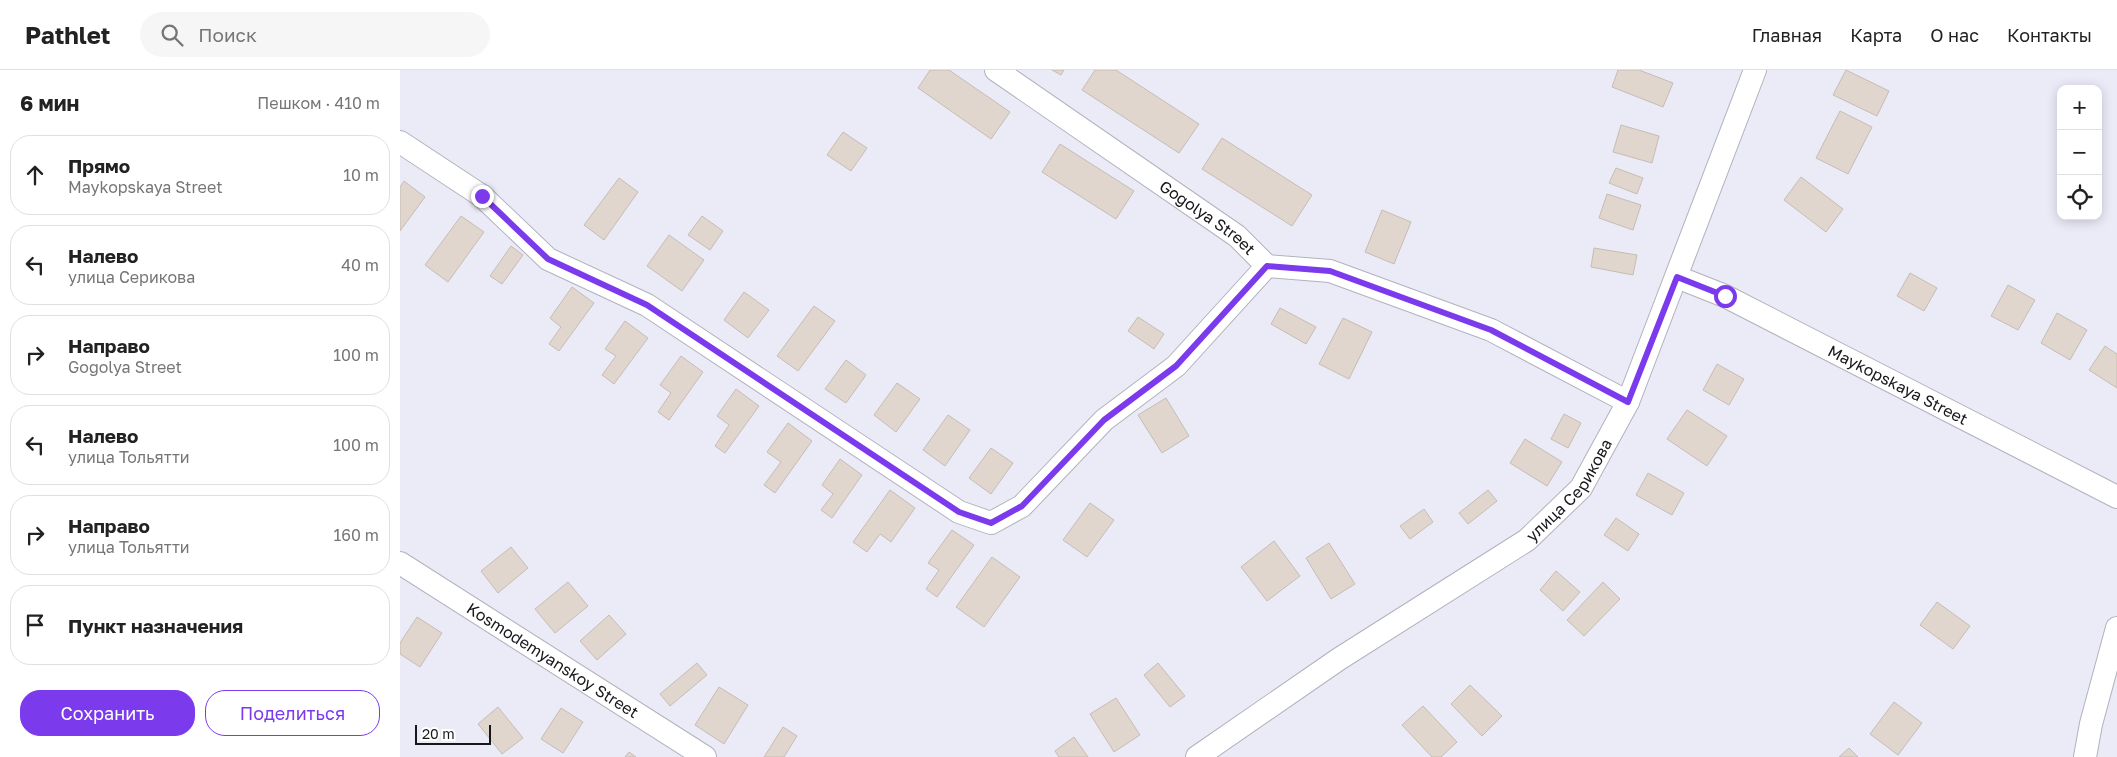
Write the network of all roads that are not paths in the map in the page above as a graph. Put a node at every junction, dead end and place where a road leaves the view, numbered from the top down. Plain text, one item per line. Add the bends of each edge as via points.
1 (996, 70) edge
2 (1755, 70) edge
3 (400, 142) edge
4 (1267, 266) junction
5 (1677, 277) junction
6 (1628, 402) junction
7 (2117, 497) edge
8 (400, 563) edge
9 (2117, 628) edge
10 (705, 757) edge
11 (1197, 757) edge
12 (2085, 757) edge

1 - 4 street, Gogolya Street via 1237,236
2 - 5 street, улица Серикова
3 - 4 street via 482,196 548,259 647,305 959,512 991,523 1022,506 1104,420 1176,366
4 - 6 street, Gogolya Street via 1330,271 1491,330
5 - 6 street, улица Серикова
5 - 7 street, Maykopskaya Street via 1734,300
6 - 11 street, улица Серикова via 1581,488 1527,540 1339,659
8 - 10 street, Kosmodemyanskoy Street
9 - 12 street

